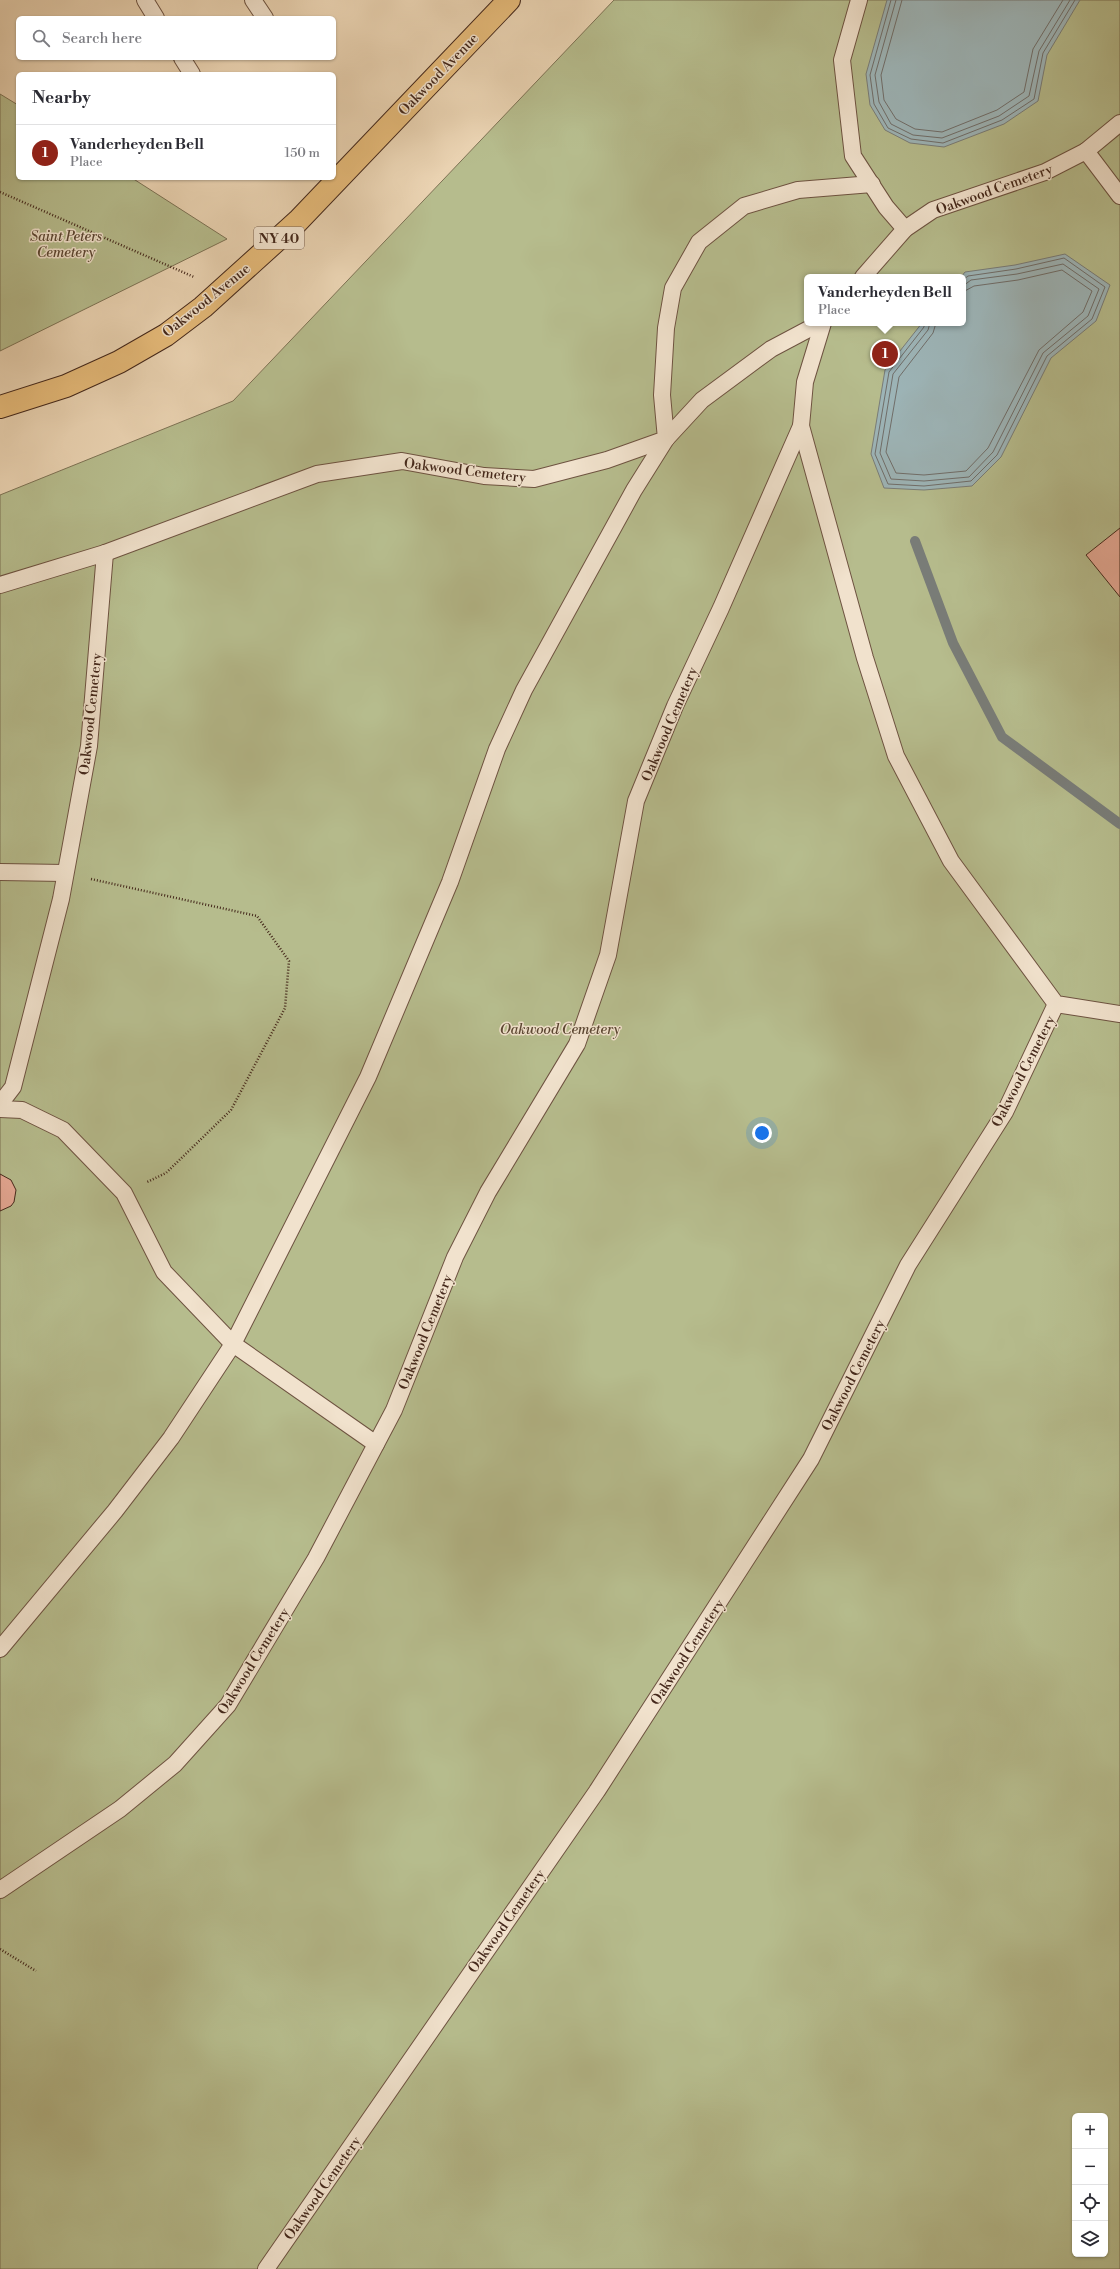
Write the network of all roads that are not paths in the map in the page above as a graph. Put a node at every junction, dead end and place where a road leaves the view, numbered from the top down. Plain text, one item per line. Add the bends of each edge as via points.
1 (145, 0) edge
2 (253, 0) edge
3 (509, 0) edge
4 (859, 0) edge
5 (155, 16) edge
6 (264, 16) edge
7 (183, 60) edge
8 (191, 72) edge
9 (1120, 123) edge
10 (1086, 152) junction
11 (872, 184) junction
12 (1120, 196) edge
13 (905, 229) junction
14 (866, 274) edge
15 (814, 326) edge
16 (822, 326) edge
17 (0, 407) edge
18 (801, 426) junction
19 (666, 439) junction
20 (105, 553) junction
21 (0, 585) edge
22 (0, 872) edge
23 (65, 873) junction
24 (1056, 1004) junction
25 (1120, 1014) edge
26 (0, 1104) edge
27 (0, 1109) edge
28 (232, 1344) junction
29 (376, 1444) junction
30 (0, 1648) edge
31 (0, 1890) edge
32 (266, 2269) edge

1 - 5 lane
2 - 6 lane
3 - 17 main road, Oakwood Avenue / NY 40 via 298,221 222,290 166,335 119,362 66,386
4 - 11 lane via 842,60 853,156
7 - 8 lane
9 - 10 lane, Oakwood Cemetery
10 - 12 lane
10 - 13 lane, Oakwood Cemetery via 1045,172 933,210
11 - 13 lane via 886,207
11 - 19 lane via 798,190 744,206 699,242 673,288 662,395
13 - 14 lane, Oakwood Cemetery
15 - 19 lane, Oakwood Cemetery via 771,349 702,400
16 - 18 lane, Oakwood Cemetery via 806,382
18 - 24 lane, Oakwood Cemetery via 865,658 896,756 951,861
18 - 29 lane, Oakwood Cemetery via 675,706 636,801 608,955 577,1044 488,1192 455,1256 394,1410
19 - 20 lane, Oakwood Cemetery via 608,460 534,479 484,476 402,461 317,474
19 - 28 lane, Oakwood Cemetery via 634,490 524,690 497,750 450,882 368,1077
20 - 21 lane, Oakwood Cemetery
20 - 23 lane, Oakwood Cemetery via 89,746
22 - 23 lane
23 - 26 lane, Oakwood Cemetery via 61,899 13,1087
24 - 25 lane, Oakwood Cemetery
24 - 32 lane, Oakwood Cemetery via 1005,1112 908,1265 811,1459 597,1792
27 - 28 lane via 22,1110 63,1130 124,1193 164,1272
28 - 29 lane
28 - 30 lane, Oakwood Cemetery via 171,1438 120,1505 33,1612
29 - 31 lane, Oakwood Cemetery via 316,1558 228,1705 175,1764 120,1809

